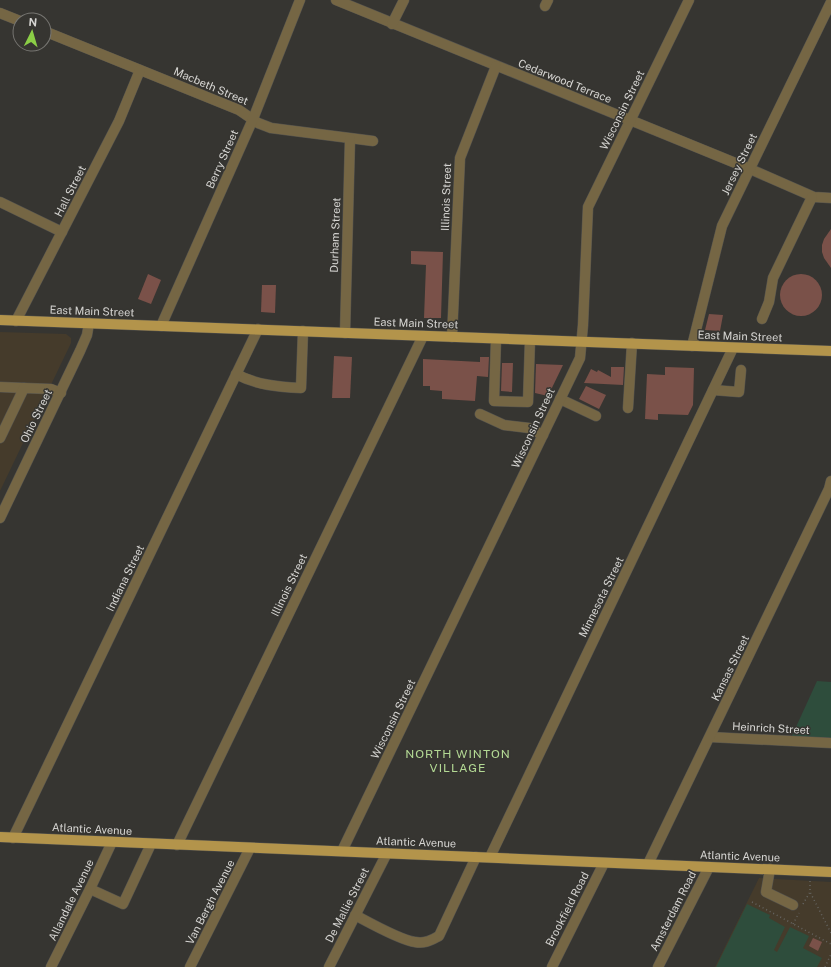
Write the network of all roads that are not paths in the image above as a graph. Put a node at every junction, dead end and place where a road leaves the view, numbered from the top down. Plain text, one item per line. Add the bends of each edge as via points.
1 (300, 0) edge
2 (336, 0) edge
3 (404, 0) edge
4 (689, 0) edge
5 (831, 2) edge
6 (0, 13) edge
7 (12, 18) edge
8 (392, 24) junction
9 (52, 34) edge
10 (496, 66) junction
11 (140, 70) junction
12 (254, 119) junction
13 (631, 121) junction
14 (350, 138) junction
15 (373, 141) dead end
16 (750, 169) junction
17 (812, 197) junction
18 (831, 198) edge
19 (0, 202) edge
20 (62, 232) junction
21 (762, 319) dead end
22 (0, 320) edge
23 (16, 321) junction
24 (89, 323) junction
25 (161, 326) junction
26 (258, 329) junction
27 (303, 331) junction
28 (344, 333) junction
29 (423, 336) junction
30 (452, 337) junction
31 (496, 339) junction
32 (530, 340) junction
33 (582, 342) junction
34 (632, 344) junction
35 (692, 346) junction
36 (733, 348) junction
37 (831, 351) edge
38 (741, 370) dead end
39 (236, 374) junction
40 (0, 387) edge
41 (24, 388) junction
42 (713, 390) junction
43 (60, 393) junction
44 (560, 399) junction
45 (628, 408) dead end
46 (480, 414) dead end
47 (596, 416) dead end
48 (543, 435) junction
49 (0, 438) edge
50 (831, 481) edge
51 (0, 518) edge
52 (710, 737) junction
53 (831, 743) edge
54 (0, 837) edge
55 (14, 838) junction
56 (112, 842) junction
57 (151, 844) junction
58 (177, 845) junction
59 (250, 848) junction
60 (342, 851) junction
61 (387, 853) junction
62 (476, 856) junction
63 (490, 857) junction
64 (604, 862) junction
65 (648, 864) junction
66 (709, 867) junction
67 (770, 869) junction
68 (831, 872) edge
69 (90, 889) junction
70 (793, 905) dead end
71 (355, 916) junction
72 (51, 967) edge
73 (190, 967) edge
74 (329, 967) edge
75 (552, 967) edge
76 (658, 967) edge

1 - 12 street, Berry Street
2 - 8 street, Cedarwood Terrace
3 - 8 street
4 - 13 street, Wisconsin Street
5 - 16 street, Jersey Street
6 - 7 street
8 - 10 street, Cedarwood Terrace
9 - 11 street, Macbeth Street
10 - 13 street, Cedarwood Terrace
10 - 30 street, Illinois Street via 460,158
11 - 12 street, Macbeth Street via 239,110
11 - 20 street, Hall Street via 119,121
12 - 14 street, Macbeth Street via 270,128
12 - 25 street, Berry Street
13 - 16 street, Cedarwood Terrace
13 - 33 street, Wisconsin Street via 588,207
14 - 15 street, Macbeth Street
14 - 28 street, Durham Street
16 - 17 street, Cedarwood Terrace
16 - 35 street, Jersey Street via 722,226
17 - 18 street, Cedarwood Terrace
17 - 21 street via 772,278 769,302
19 - 20 street
20 - 23 street, Hall Street
22 - 23 main road, East Main Street
23 - 24 main road, East Main Street
24 - 25 main road, East Main Street
24 - 43 street, Ohio Street via 84,343
25 - 26 main road, East Main Street
26 - 27 main road, East Main Street
26 - 39 street, Indiana Street
27 - 28 main road, East Main Street
27 - 39 street via 301,388 277,387 245,379
28 - 29 main road, East Main Street
29 - 30 main road, East Main Street
29 - 58 street, Illinois Street
30 - 31 main road, East Main Street
31 - 32 main road, East Main Street
31 - 32 street via 494,401 528,402
32 - 33 main road, East Main Street
33 - 34 main road, East Main Street
33 - 44 street, Wisconsin Street via 580,358
34 - 35 main road, East Main Street
34 - 45 street
35 - 36 main road, East Main Street
36 - 37 main road, East Main Street
36 - 42 street, Minnesota Street
38 - 42 street via 739,392
39 - 55 street, Indiana Street
40 - 41 street
41 - 43 street via 51,389
41 - 49 street
42 - 63 street, Minnesota Street
43 - 51 street, Ohio Street
44 - 47 street
44 - 48 street, Wisconsin Street
46 - 48 street via 504,425 529,428
48 - 60 street, Wisconsin Street
50 - 52 street, Kansas Street
52 - 53 street, Heinrich Street
52 - 65 street, Kansas Street
54 - 55 main road, Atlantic Avenue
55 - 56 main road, Atlantic Avenue
56 - 57 main road, Atlantic Avenue
56 - 69 street, Allandale Avenue
57 - 58 main road, Atlantic Avenue
57 - 69 street via 123,904
58 - 59 main road, Atlantic Avenue
59 - 60 main road, Atlantic Avenue
59 - 73 street, Van Bergh Avenue
60 - 61 main road, Atlantic Avenue
61 - 62 main road, Atlantic Avenue
61 - 71 street, De Mallie Street
62 - 63 main road, Atlantic Avenue
62 - 71 street via 439,936 430,942 416,943 407,940
63 - 64 main road, Atlantic Avenue
64 - 65 main road, Atlantic Avenue
64 - 75 street, Brookfield Road
65 - 66 main road, Atlantic Avenue
66 - 67 main road, Atlantic Avenue
66 - 76 street, Amsterdam Road
67 - 68 main road, Atlantic Avenue
67 - 70 street via 766,892
69 - 72 street, Allandale Avenue
71 - 74 street, De Mallie Street

